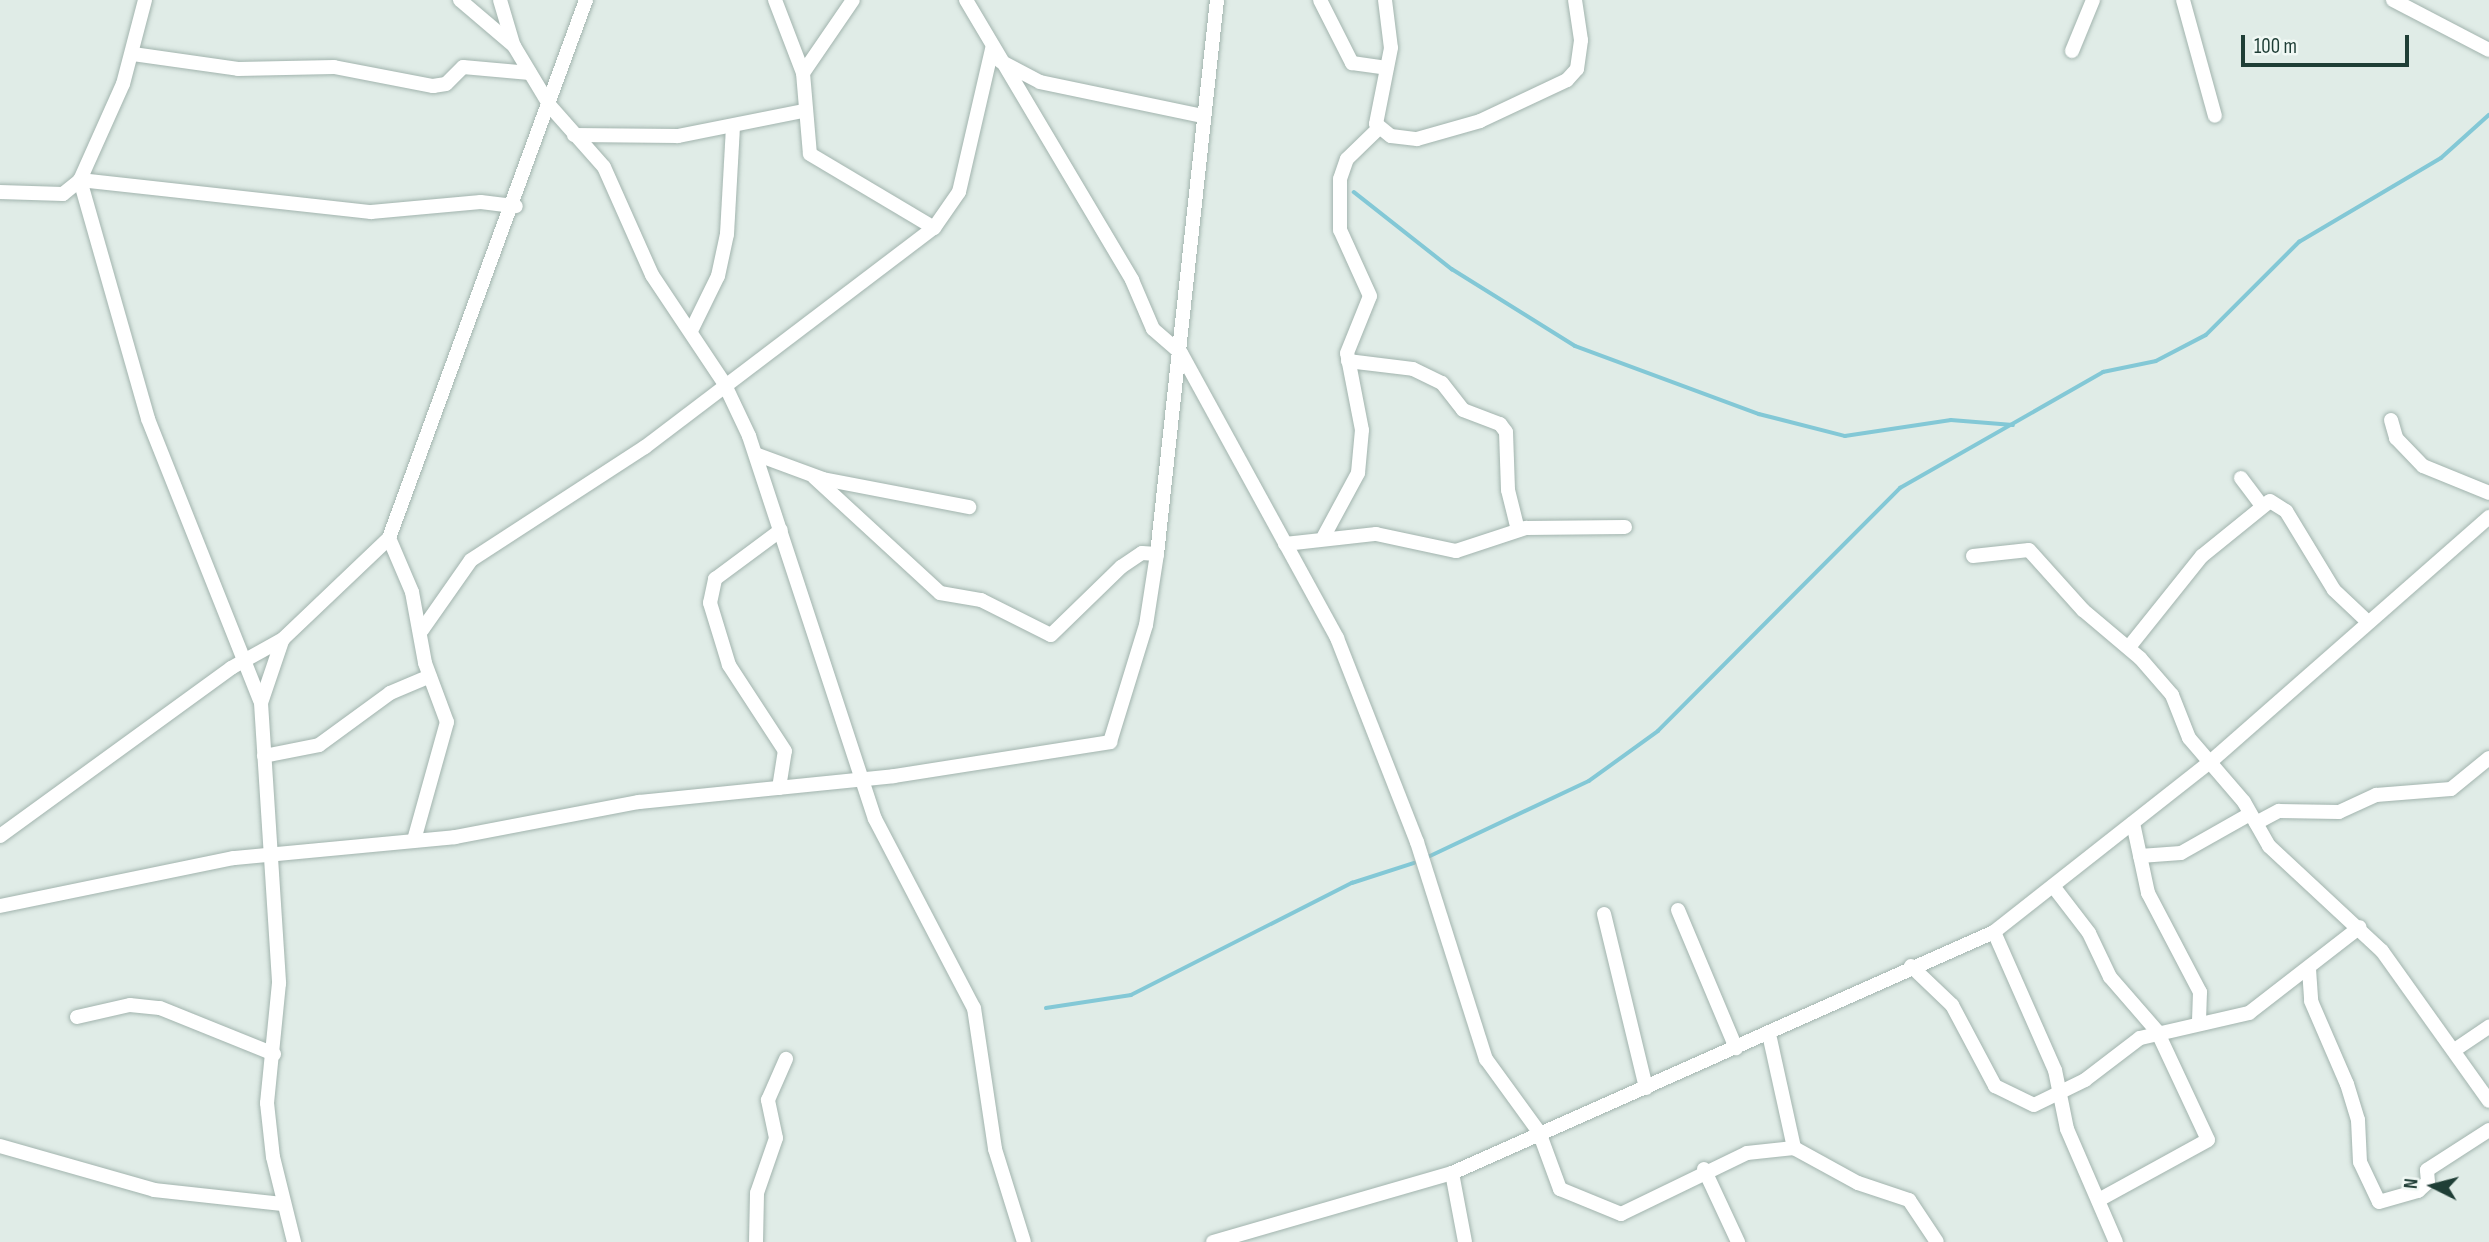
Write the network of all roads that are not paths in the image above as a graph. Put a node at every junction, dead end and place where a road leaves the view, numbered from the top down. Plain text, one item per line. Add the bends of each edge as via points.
1 (145, 0) edge
2 (460, 0) edge
3 (500, 0) edge
4 (586, 0) edge
5 (775, 0) edge
6 (853, 0) edge
7 (966, 0) edge
8 (1217, 0) edge
9 (1320, 0) edge
10 (1385, 0) edge
11 (1575, 0) edge
12 (2093, 0) edge
13 (2183, 0) edge
14 (2393, 0) edge
15 (514, 46) junction
16 (2489, 50) edge
17 (2072, 51) dead end
18 (133, 54) junction
19 (995, 55) junction
20 (1387, 68) junction
21 (530, 73) junction
22 (803, 73) junction
23 (550, 106) junction
24 (803, 111) junction
25 (1203, 116) junction
26 (2215, 116) dead end
27 (733, 126) junction
28 (1378, 129) junction
29 (574, 135) junction
30 (80, 180) junction
31 (0, 192) edge
32 (516, 206) junction
33 (934, 228) junction
34 (691, 331) junction
35 (1181, 353) junction
36 (1348, 361) junction
37 (724, 383) junction
38 (2390, 420) dead end
39 (758, 455) junction
40 (814, 477) junction
41 (2241, 478) dead end
42 (2489, 493) edge
43 (2260, 503) junction
44 (970, 507) dead end
45 (2487, 520) edge
46 (1625, 527) dead end
47 (781, 530) junction
48 (1518, 530) junction
49 (1324, 536) junction
50 (2489, 537) edge
51 (389, 538) junction
52 (1285, 544) junction
53 (1157, 554) junction
54 (1973, 556) dead end
55 (2368, 622) junction
56 (422, 630) junction
57 (283, 639) junction
58 (2129, 648) junction
59 (243, 663) junction
60 (430, 676) junction
61 (261, 703) junction
62 (264, 756) junction
63 (2489, 758) edge
64 (2209, 763) junction
65 (861, 778) junction
66 (779, 788) junction
67 (2253, 818) junction
68 (2133, 823) junction
69 (0, 836) edge
70 (414, 840) junction
71 (268, 854) junction
72 (2140, 856) junction
73 (2053, 886) junction
74 (0, 906) edge
75 (1678, 910) dead end
76 (1604, 914) dead end
77 (2360, 927) junction
78 (1994, 932) junction
79 (1911, 966) junction
80 (2309, 969) junction
81 (78, 1017) dead end
82 (2199, 1022) junction
83 (2489, 1027) edge
84 (2157, 1031) junction
85 (1769, 1034) junction
86 (1736, 1048) junction
87 (2456, 1049) junction
88 (274, 1054) junction
89 (786, 1059) dead end
90 (1646, 1088) junction
91 (2060, 1093) junction
92 (2489, 1101) edge
93 (2489, 1130) edge
94 (1539, 1132) junction
95 (0, 1146) edge
96 (1794, 1148) junction
97 (1704, 1169) junction
98 (1452, 1173) junction
99 (2099, 1200) junction
100 (282, 1204) junction
101 (1236, 1239) edge
102 (294, 1242) edge
103 (756, 1242) edge
104 (1024, 1242) edge
105 (1213, 1242) edge
106 (1465, 1242) edge
107 (1738, 1242) edge
108 (1937, 1242) edge
109 (2116, 1242) edge

1 - 18 street
2 - 15 street
3 - 15 street
4 - 23 street
5 - 22 street
6 - 22 street
7 - 19 street
8 - 25 street
9 - 20 street via 1352,63
10 - 20 street via 1391,48
11 - 28 street via 1580,52 1567,80 1428,139
12 - 17 street
13 - 26 street
14 - 16 street
15 - 21 street
18 - 21 street via 238,69 334,67 433,86 446,84 464,66
18 - 30 street
19 - 25 street via 1040,82
19 - 33 street via 959,192
19 - 35 street via 1132,280 1153,329
20 - 28 street via 1375,113
21 - 23 street
22 - 24 street
23 - 29 street
23 - 32 street
24 - 27 street
24 - 33 street via 810,153
25 - 35 street
27 - 29 street via 678,136
27 - 34 street via 727,234 718,276
28 - 36 street via 1347,159 1340,179 1340,230 1370,296
29 - 34 street via 604,167 652,275
30 - 31 street via 63,194
30 - 32 street via 371,212 481,202
30 - 59 street via 148,419
32 - 51 street
33 - 37 street
34 - 37 street
35 - 52 street
35 - 53 street
36 - 48 street via 1423,373 1442,383 1464,410 1504,428
36 - 49 street via 1362,430 1360,461
37 - 39 street
37 - 56 street via 645,447 471,560
38 - 42 street via 2396,438 2423,466
39 - 40 street
39 - 47 street
40 - 44 street
40 - 53 street via 940,593 981,600 1051,635 1121,567 1144,552
41 - 43 street
43 - 55 street via 2281,504 2325,578
43 - 58 street via 2202,556
45 - 50 street
45 - 55 street
46 - 48 street
47 - 65 street
47 - 66 street via 715,579 710,603 729,665 785,751
48 - 49 street via 1456,551 1376,534
49 - 52 street
51 - 56 street
51 - 57 street
52 - 94 street via 1345,655 1417,842 1486,1059
53 - 65 street via 1146,625 1110,742
54 - 58 street via 2029,550 2083,610
55 - 64 street
56 - 60 street
57 - 59 street
57 - 61 street via 263,682
58 - 64 street via 2172,695 2189,738
59 - 61 street
59 - 69 street
60 - 62 street via 390,693 319,745
60 - 70 street via 443,701 446,733 417,813
61 - 62 street
62 - 71 street
63 - 67 street via 2451,789 2376,795 2339,812 2279,811
64 - 67 street
64 - 68 street
65 - 66 street
65 - 104 street via 902,876 974,1008 992,1136
66 - 70 street via 639,802
67 - 72 street via 2181,853
67 - 77 street via 2288,866
68 - 72 street
68 - 73 street
70 - 71 street
71 - 74 street
71 - 88 street via 279,983
72 - 82 street via 2154,908 2200,992
73 - 78 street
73 - 84 street via 2089,933 2110,977
75 - 86 street
76 - 90 street
77 - 80 street
77 - 87 street
78 - 79 street
78 - 91 street
79 - 85 street
79 - 91 street via 1952,1005 1998,1088 2028,1105
80 - 82 street via 2249,1013
80 - 93 street via 2311,1002 2347,1084 2358,1120 2360,1163 2379,1202 2418,1191 2428,1182 2427,1170
81 - 88 street via 130,1005 160,1008
82 - 84 street
83 - 87 street
84 - 91 street
84 - 99 street via 2207,1143 2129,1178
85 - 86 street
85 - 96 street
86 - 90 street
87 - 92 street
88 - 100 street via 267,1103
89 - 103 street via 768,1100 776,1138 757,1193
90 - 94 street
91 - 99 street via 2067,1129
94 - 97 street via 1560,1189 1612,1214 1653,1200
94 - 98 street
95 - 100 street via 154,1190
96 - 97 street via 1747,1153
96 - 108 street via 1858,1183 1909,1200
97 - 107 street
98 - 101 street
98 - 106 street
99 - 109 street
100 - 102 street
101 - 105 street

